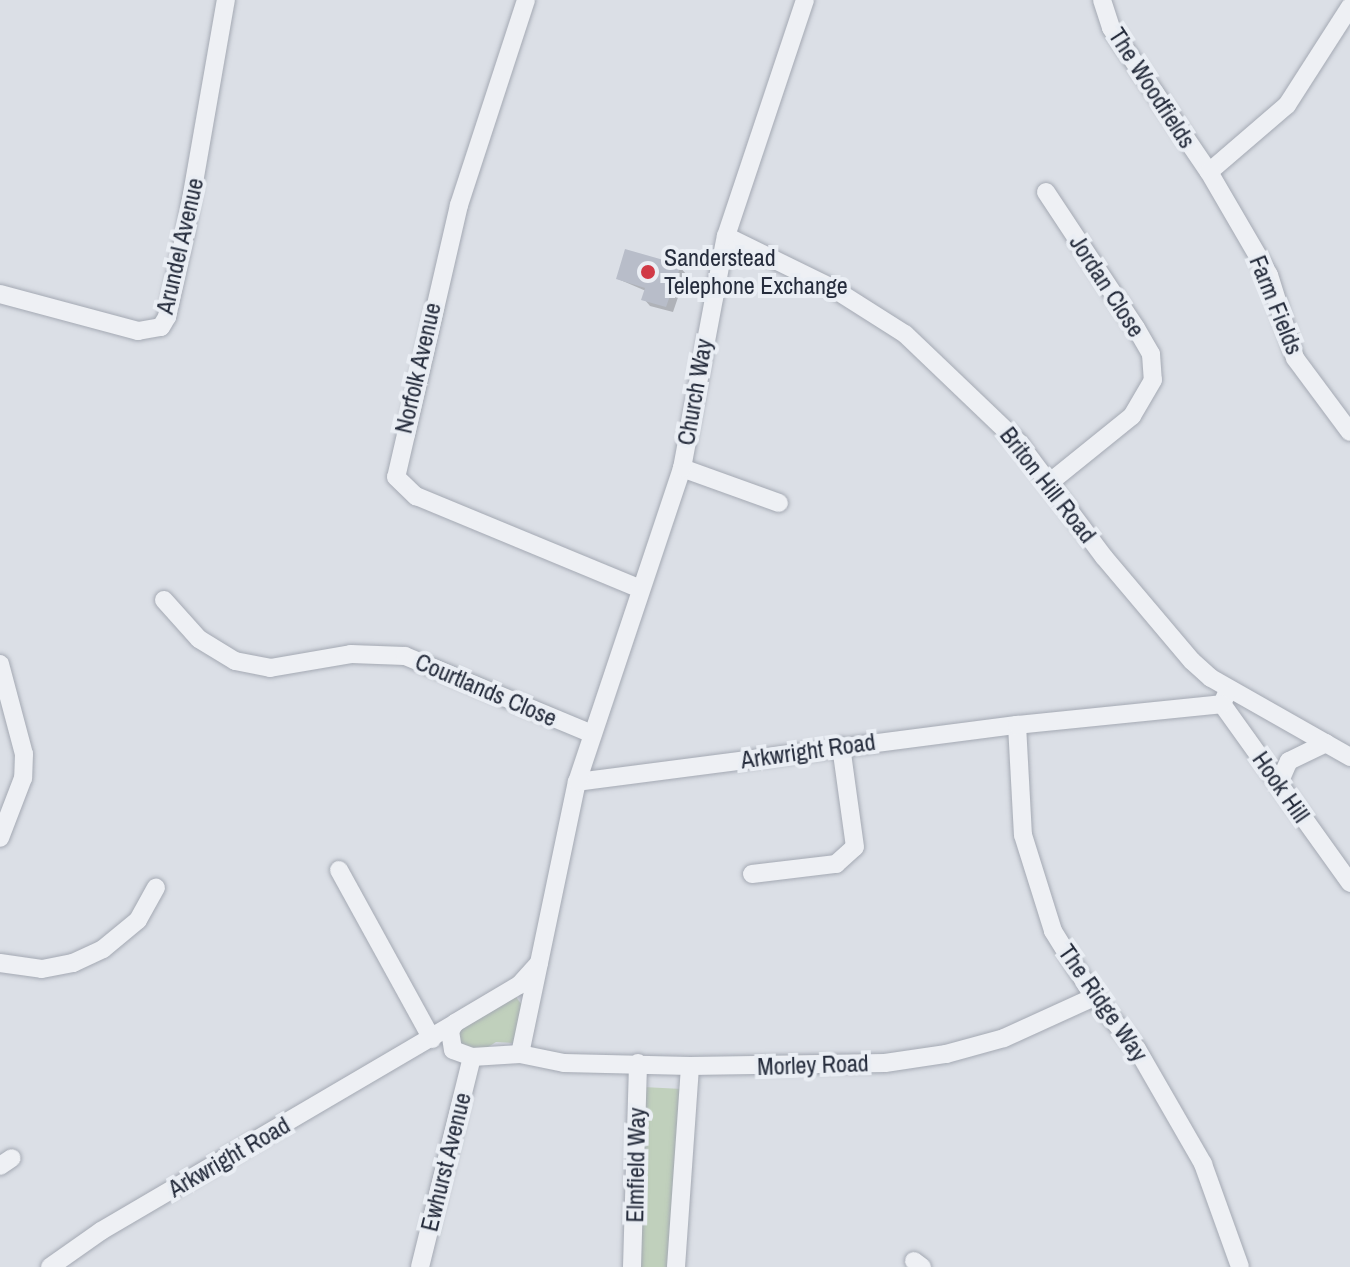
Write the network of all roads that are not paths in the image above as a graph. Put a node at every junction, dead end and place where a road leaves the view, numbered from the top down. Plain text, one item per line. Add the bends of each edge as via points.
1 (226, 0) edge
2 (526, 0) edge
3 (805, 0) edge
4 (1102, 0) edge
5 (1350, 7) edge
6 (1209, 172) junction
7 (1046, 192) dead end
8 (726, 236) junction
9 (0, 294) edge
10 (1350, 432) edge
11 (682, 468) junction
12 (1049, 483) junction
13 (779, 503) dead end
14 (641, 589) junction
15 (164, 600) dead end
16 (0, 664) edge
17 (1226, 696) junction
18 (1017, 725) junction
19 (592, 734) junction
20 (1326, 743) junction
21 (841, 746) junction
22 (1350, 757) edge
23 (577, 782) junction
24 (1279, 783) junction
25 (0, 838) edge
26 (339, 870) dead end
27 (752, 874) dead end
28 (1350, 883) edge
29 (156, 888) dead end
30 (0, 963) edge
31 (539, 963) junction
32 (504, 994) junction
33 (1094, 997) junction
34 (530, 1011) junction
35 (455, 1023) junction
36 (432, 1039) junction
37 (412, 1052) junction
38 (520, 1054) junction
39 (466, 1056) junction
40 (638, 1063) junction
41 (690, 1066) junction
42 (50, 1267) edge
43 (420, 1267) edge
44 (632, 1267) edge
45 (676, 1267) edge
46 (1240, 1267) edge

1 - 9 street, Arundel Avenue via 185,234 161,327 138,331
2 - 14 street, Norfolk Avenue via 459,205 396,477 416,496
3 - 8 street, Church Way
4 - 6 street, The Woodfields via 1111,28
5 - 6 street via 1287,105
6 - 10 street, Farm Fields via 1269,275 1295,358
7 - 12 street, Jordan Close via 1151,354 1153,380 1132,416
8 - 11 street, Church Way
8 - 12 street, Briton Hill Road via 822,282 905,334 985,405
11 - 13 street
11 - 14 street, Church Way
12 - 17 street, Briton Hill Road
14 - 19 street, Church Way
15 - 19 street, Courtlands Close via 199,639 235,661 270,668 351,654 405,656
16 - 25 street via 24,754 23,778
17 - 18 street, Arkwright Road
17 - 20 street, Briton Hill Road
17 - 24 street, Hook Hill
18 - 21 street, Arkwright Road
18 - 33 street, The Ridge Way via 1023,835 1036,883 1053,931
19 - 23 street, Church Way
20 - 22 street, Briton Hill Road
20 - 24 street via 1289,761
21 - 23 street, Arkwright Road
21 - 27 street via 855,847 836,864
23 - 31 street
24 - 28 street, Hook Hill
26 - 36 street
29 - 30 street via 138,920 103,949 42,969
31 - 32 street, Arkwright Road
31 - 34 street
32 - 34 street via 523,996
32 - 35 street, Arkwright Road
33 - 41 street, Morley Road via 1004,1038 946,1054 827,1067
33 - 46 street, The Ridge Way via 1137,1049 1203,1164
34 - 38 street
35 - 36 street, Arkwright Road
35 - 39 street via 450,1041
36 - 37 street, Arkwright Road
37 - 39 street via 434,1049
37 - 42 street, Arkwright Road via 101,1231
38 - 39 street
38 - 40 street, Morley Road via 564,1063
39 - 43 street, Ewhurst Avenue
40 - 41 street, Morley Road
40 - 44 street, Elmfield Way
41 - 45 street, Elmfield Way

